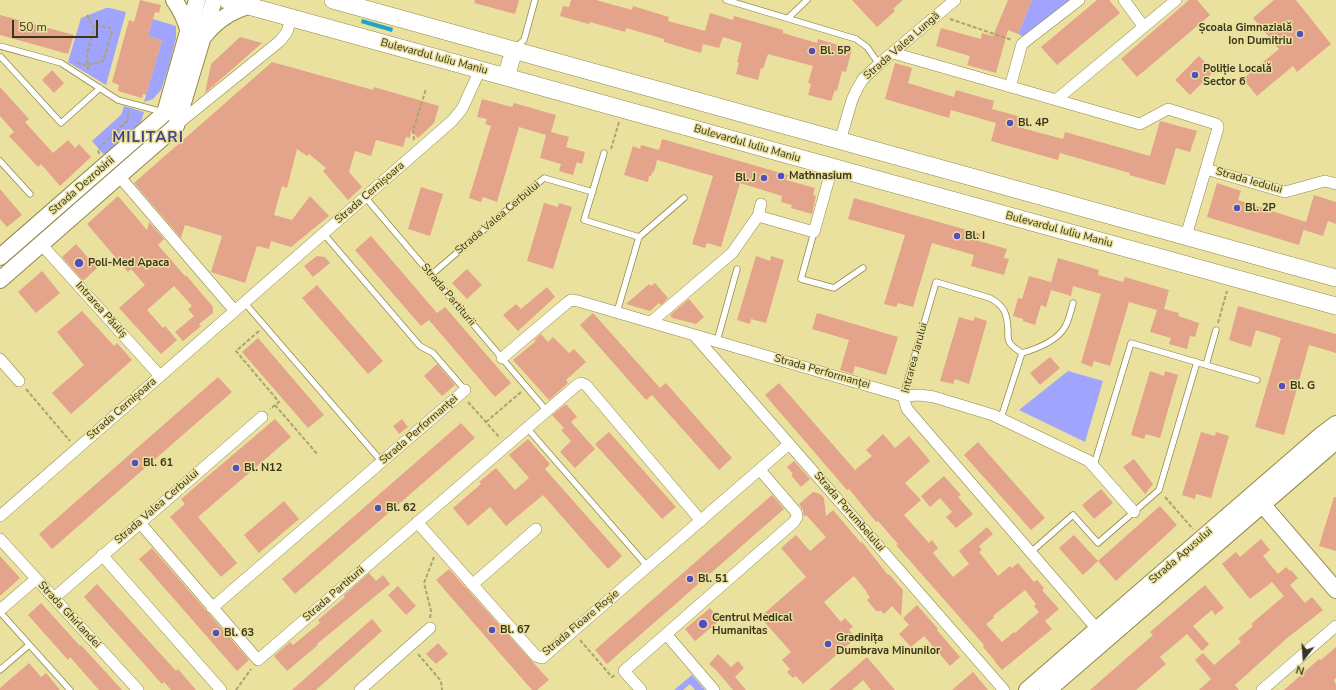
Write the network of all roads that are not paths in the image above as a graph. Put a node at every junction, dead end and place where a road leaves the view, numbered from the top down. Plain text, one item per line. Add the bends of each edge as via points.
1 (174, 0) edge
2 (197, 0) edge
3 (214, 0) edge
4 (227, 0) edge
5 (333, 0) edge
6 (535, 0) edge
7 (726, 0) edge
8 (807, 0) edge
9 (955, 0) edge
10 (1079, 0) edge
11 (1124, 0) edge
12 (1176, 0) edge
13 (248, 6) junction
14 (291, 18) junction
15 (788, 18) junction
16 (1144, 27) junction
17 (196, 35) junction
18 (0, 46) edge
19 (10, 49) junction
20 (514, 50) junction
21 (893, 53) junction
22 (1, 57) edge
23 (879, 64) junction
24 (480, 70) junction
25 (506, 77) junction
26 (1010, 87) junction
27 (100, 88) junction
28 (1056, 100) junction
29 (165, 113) junction
30 (176, 126) junction
31 (840, 141) junction
32 (604, 153) road end
33 (0, 161) edge
34 (832, 168) junction
35 (1206, 169) junction
36 (119, 176) junction
37 (1336, 184) edge
38 (593, 192) junction
39 (30, 194) dead end
40 (365, 197) junction
41 (684, 198) dead end
42 (761, 204) dead end
43 (758, 216) junction
44 (814, 232) junction
45 (324, 234) junction
46 (1186, 236) junction
47 (639, 237) junction
48 (41, 244) junction
49 (4, 251) edge
50 (862, 268) dead end
51 (737, 269) dead end
52 (431, 275) junction
53 (1336, 278) edge
54 (0, 280) edge
55 (244, 302) junction
56 (1073, 303) dead end
57 (1336, 306) edge
58 (234, 310) junction
59 (617, 312) junction
60 (651, 322) junction
61 (1216, 330) road end
62 (694, 334) junction
63 (716, 341) junction
64 (1022, 353) junction
65 (502, 358) junction
66 (0, 359) edge
67 (1197, 362) junction
68 (1206, 365) junction
69 (160, 376) junction
70 (1257, 380) dead end
71 (19, 381) road end
72 (463, 392) joint
73 (903, 396) junction
74 (546, 410) junction
75 (262, 417) dead end
76 (1002, 418) junction
77 (1336, 424) edge
78 (527, 428) junction
79 (1331, 443) edge
80 (789, 444) junction
81 (382, 462) junction
82 (1094, 465) junction
83 (760, 470) junction
84 (1258, 499) junction
85 (1134, 512) junction
86 (0, 516) edge
87 (701, 520) junction
88 (417, 522) junction
89 (140, 523) junction
90 (536, 528) dead end
91 (0, 539) edge
92 (1031, 552) junction
93 (102, 555) junction
94 (648, 567) junction
95 (36, 579) junction
96 (1334, 584) edge
97 (472, 585) junction
98 (54, 598) junction
99 (212, 608) junction
100 (0, 611) edge
101 (1336, 626) edge
102 (430, 628) road end
103 (1097, 629) junction
104 (666, 634) junction
105 (29, 645) junction
106 (0, 670) edge
107 (70, 690) edge
108 (138, 690) edge
109 (221, 690) edge
110 (360, 690) edge
111 (641, 690) edge
112 (714, 690) edge
113 (1004, 690) edge
114 (1027, 690) edge
115 (1048, 690) edge
116 (1262, 690) edge

1 - 17 main road
2 - 17 main road
3 - 17 main road
4 - 13 main road, Bulevardul Iuliu Maniu
5 - 20 main road
6 - 20 lane via 524,40
7 - 15 lane
8 - 15 lane
9 - 21 street, Strada Valea Lungă
10 - 26 street via 1022,44
11 - 16 street
12 - 16 street
13 - 14 main road, Bulevardul Iuliu Maniu
13 - 17 main road via 224,16
14 - 24 main road, Bulevardul Iuliu Maniu
14 - 30 street, Strada Dezrobirii via 284,37
15 - 23 lane via 856,39
16 - 28 street
17 - 29 main road
17 - 30 main road
18 - 19 lane
19 - 22 lane
19 - 27 lane via 61,63
20 - 25 main road
20 - 31 main road
21 - 23 street, Strada Valea Lungă
21 - 26 street
22 - 27 lane via 61,123
23 - 31 street, Strada Valea Lungă via 863,79 857,89
24 - 25 main road, Bulevardul Iuliu Maniu
24 - 40 street, Strada Cernișoara via 457,115
25 - 34 main road, Bulevardul Iuliu Maniu
26 - 28 street
27 - 29 lane via 118,100
28 - 35 street via 1140,124 1168,109 1216,124 1218,128
29 - 30 street
29 - 49 main road, Strada Dezrobirii
30 - 36 main road, Strada Dezrobirii
31 - 34 main road
31 - 46 main road
32 - 38 lane
33 - 39 lane
34 - 44 street
34 - 57 main road, Bulevardul Iuliu Maniu
35 - 37 street, Strada Iedului via 1285,192 1325,181
35 - 46 street, Strada Iedului
36 - 48 main road, Strada Dezrobirii
36 - 58 street
38 - 47 lane via 584,220
38 - 52 lane, Strada Valea Cerbului via 544,178
40 - 45 street, Strada Cernișoara
40 - 52 lane, Strada Partiturii
41 - 47 lane
42 - 43 street
43 - 44 street
43 - 60 street via 732,253
44 - 50 lane via 801,279 834,288
45 - 55 street, Strada Cernișoara
45 - 72 lane, Strada Performanței via 420,346 433,353
46 - 53 main road
47 - 59 lane
48 - 54 main road, Strada Dezrobirii
48 - 69 street, Intrarea Păuliș
51 - 63 lane
52 - 65 lane, Strada Partiturii
55 - 58 street, Strada Cernișoara
55 - 81 lane
56 - 64 lane via 1062,332 1041,347
58 - 69 street, Strada Cernișoara
59 - 60 street, Strada Performanței
59 - 65 street, Strada Performanței via 571,300
60 - 62 street, Strada Performanței
61 - 68 lane
62 - 63 street, Strada Performanței
62 - 80 street, Strada Porumbelului
63 - 73 street, Strada Performanței
64 - 73 lane, Intrarea Jarului via 1010,343 1007,318 996,301 936,282
64 - 76 lane
65 - 74 lane, Strada Partiturii
66 - 71 street
67 - 68 lane
67 - 82 lane via 1131,343
67 - 85 lane via 1158,490
68 - 70 lane
69 - 86 street, Strada Cernișoara
72 - 81 street, Strada Performanței
73 - 76 street, Strada Performanței via 934,397
73 - 92 street, Intrarea Jarului via 907,409
74 - 78 street, Strada Partiturii
74 - 87 street, Strada Partiturii via 577,385 586,385
75 - 89 street, Strada Valea Cerbului
76 - 82 street, Strada Performanței
77 - 79 main road, Strada Apusului
78 - 88 street, Strada Partiturii
78 - 94 lane
79 - 84 main road, Strada Apusului
80 - 83 street, Strada Floare Roșie
80 - 113 street, Strada Porumbelului
81 - 99 street, Strada Performanței
82 - 85 street, Strada Performanței
83 - 87 street, Strada Floare Roșie
83 - 104 street via 796,512 797,518
84 - 96 main road
84 - 103 main road, Strada Apusului via 1201,539
84 - 115 main road, Strada Apusului
85 - 92 lane via 1098,543 1073,515
87 - 94 street, Strada Floare Roșie
88 - 97 street, Strada Floare Roșie
88 - 99 street, Strada Partiturii via 258,660
89 - 93 street, Strada Valea Cerbului
89 - 99 street
90 - 97 street
91 - 95 street, Strada Ghirlandei
92 - 103 street, Intrarea Jarului
93 - 98 street, Strada Valea Cerbului
93 - 109 street
94 - 97 street, Strada Floare Roșie via 542,658 536,656
95 - 98 street, Strada Ghirlandei
95 - 100 street
98 - 108 street, Strada Ghirlandei
100 - 105 lane
101 - 116 street
102 - 110 street
103 - 114 main road, Strada Apusului
104 - 111 street via 624,671
104 - 112 street
105 - 106 lane
105 - 107 lane

